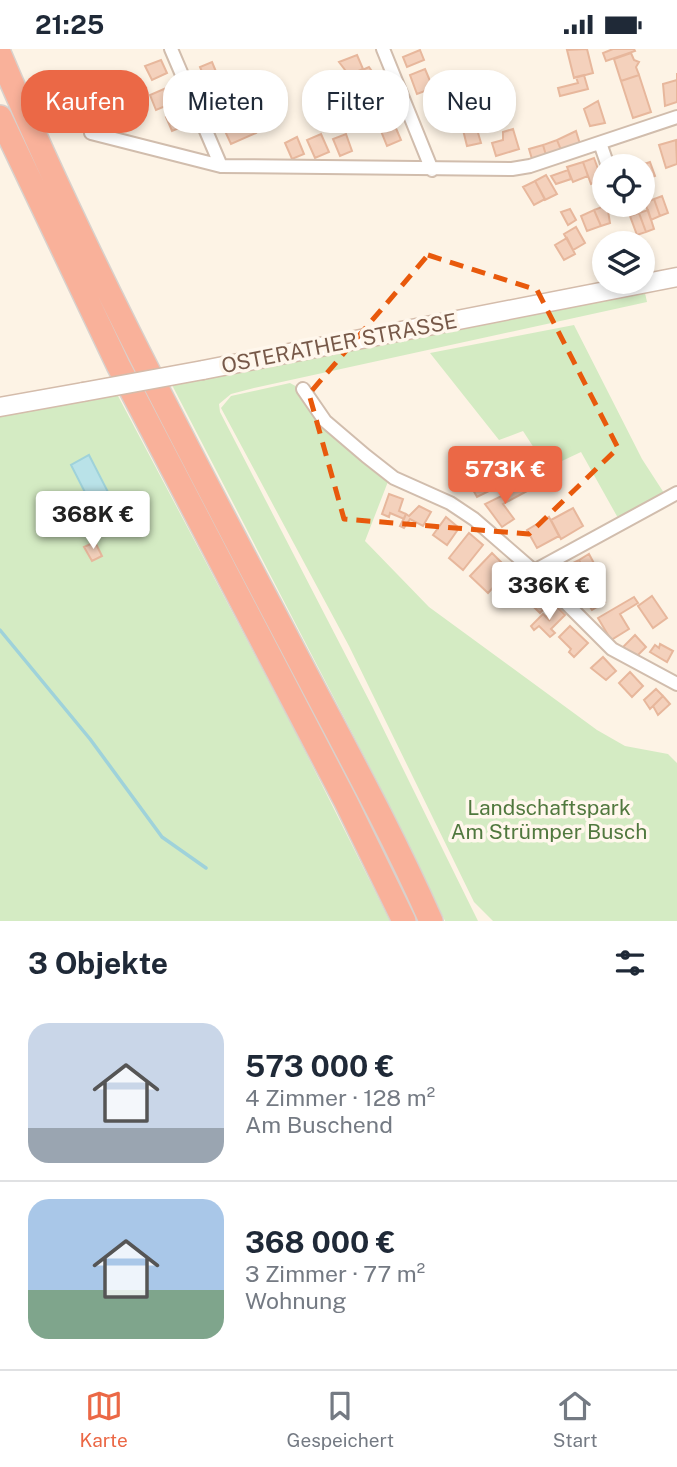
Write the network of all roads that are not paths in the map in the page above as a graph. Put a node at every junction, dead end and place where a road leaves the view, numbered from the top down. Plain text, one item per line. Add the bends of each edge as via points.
1 (172, 49) edge
2 (383, 49) edge
3 (0, 55) edge
4 (0, 117) edge
5 (677, 117) edge
6 (91, 133) dead end
7 (600, 143) junction
8 (604, 154) edge
9 (221, 166) junction
10 (432, 170) junction
11 (677, 277) edge
12 (303, 389) dead end
13 (0, 407) edge
14 (677, 493) edge
15 (534, 571) junction
16 (677, 684) edge
17 (404, 921) edge
18 (431, 921) edge

1 - 9 street
2 - 10 street
3 - 18 highway via 139,356
4 - 17 highway via 118,365
5 - 7 street
6 - 9 street
7 - 8 street
7 - 10 street via 512,169
9 - 10 street
11 - 13 main road, OSTERATHER STRASSE, bridge
12 - 15 street via 325,421 366,456 394,478 450,503
14 - 15 street
15 - 16 street via 612,649

